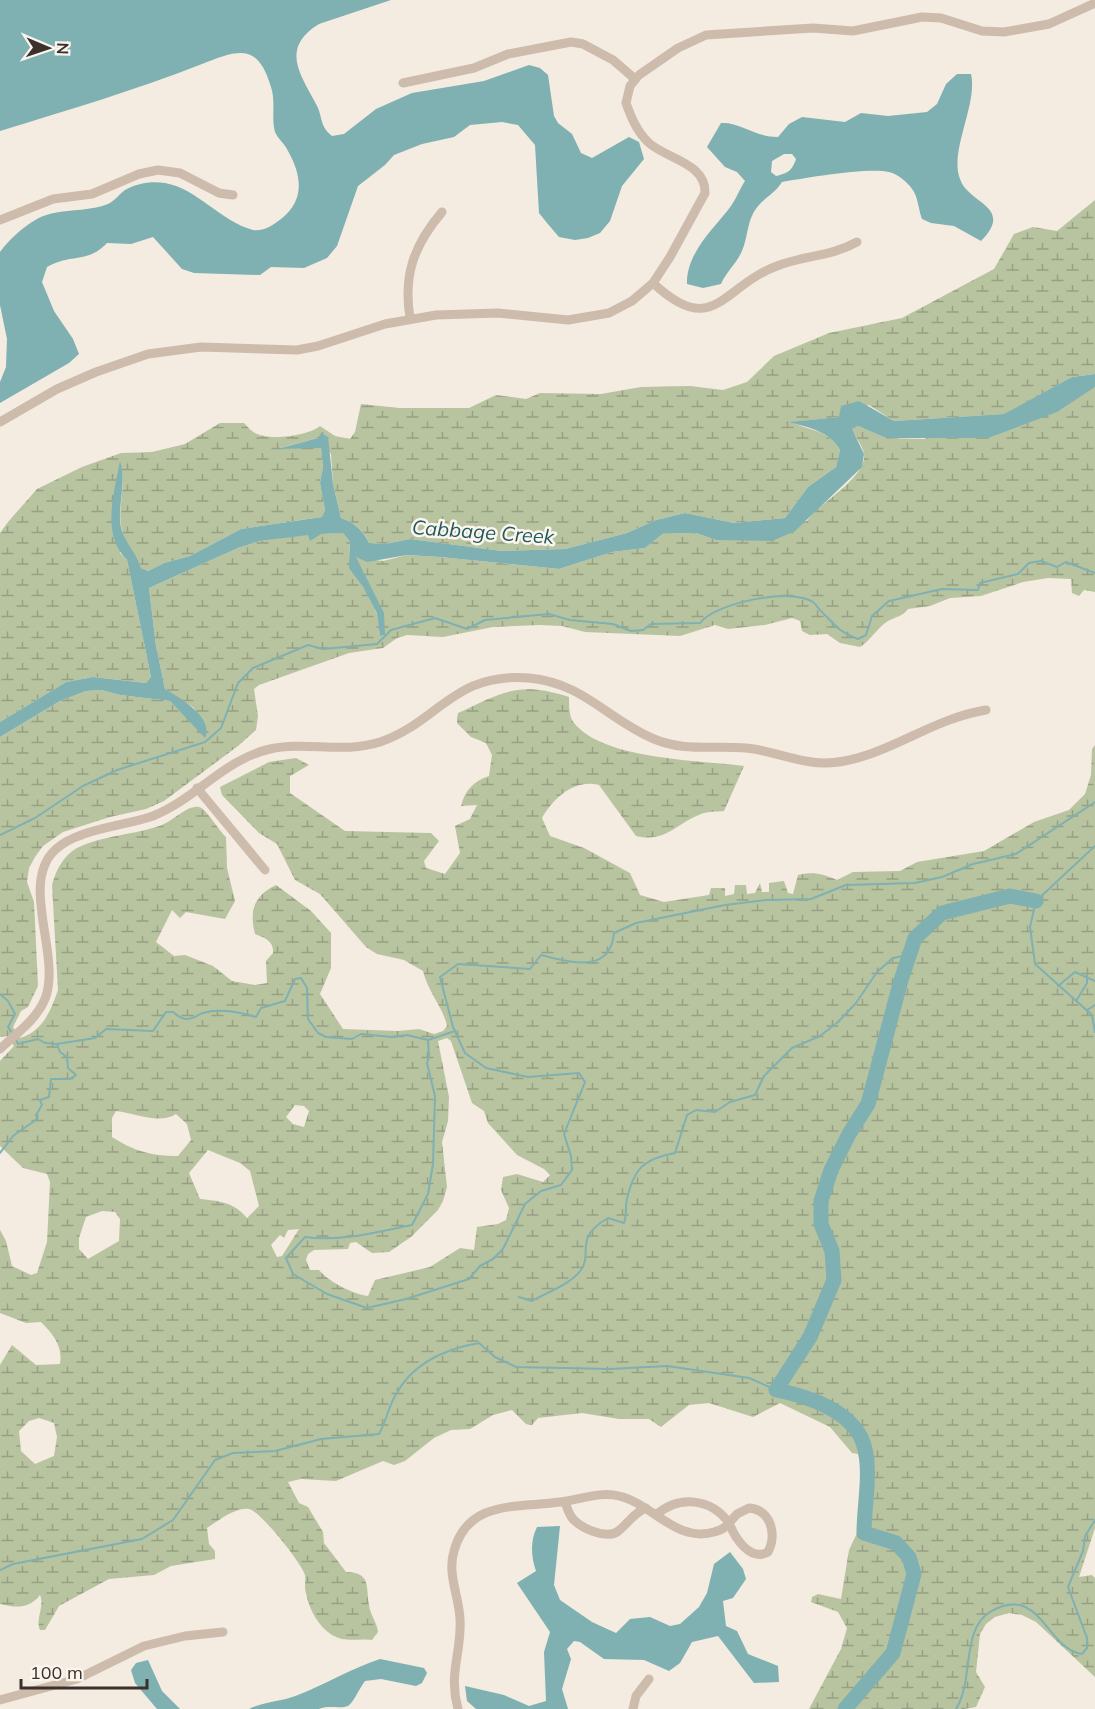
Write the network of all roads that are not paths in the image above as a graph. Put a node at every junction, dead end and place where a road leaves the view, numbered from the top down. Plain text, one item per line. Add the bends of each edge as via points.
1 (1095, 3) edge
2 (635, 79) junction
3 (403, 83) dead end
4 (233, 195) dead end
5 (442, 212) dead end
6 (0, 220) edge
7 (857, 242) dead end
8 (653, 282) junction
9 (410, 318) junction
10 (0, 422) edge
11 (986, 710) dead end
12 (197, 788) junction
13 (265, 870) dead end
14 (0, 1049) edge
15 (565, 1502) junction
16 (646, 1508) junction
17 (656, 1515) junction
18 (729, 1523) junction
19 (223, 1632) dead end
20 (649, 1679) dead end
21 (0, 1700) edge
22 (458, 1709) edge
23 (633, 1709) edge

1 - 2 street via 1049,24 1004,32 982,31 922,16 853,31 813,28 712,34 678,48
2 - 3 street via 613,60 571,42 508,54 474,68
2 - 8 street via 626,103 640,132 658,150 696,171 705,187 703,199
4 - 6 street via 219,193 180,173 158,170 139,174 104,191 53,199
5 - 9 street via 421,240 411,263 406,287
7 - 8 street via 830,255 771,268 711,307 676,303
8 - 9 street via 620,308 583,320 498,313
9 - 10 street via 297,350 201,347 148,354 57,389
11 - 12 street via 944,720 869,755 822,763 746,748 703,749 668,744 641,734 573,689 536,679 497,679 456,693 406,730 380,741 351,748 272,749 242,759
12 - 13 street
12 - 14 street via 152,816 66,841 48,858 40,881 48,984 40,1010
15 - 16 street via 614,1495
15 - 16 street via 573,1520 592,1531 608,1534
15 - 22 street via 510,1505 492,1510 471,1523 457,1541 451,1566 460,1619 453,1670
16 - 17 street
17 - 18 street via 697,1535 719,1531
17 - 18 street via 672,1505 693,1500 724,1516
18 - 18 street via 749,1552 768,1552 771,1526 760,1511 742,1510
19 - 21 street via 144,1646 77,1679
20 - 23 street via 636,1696

